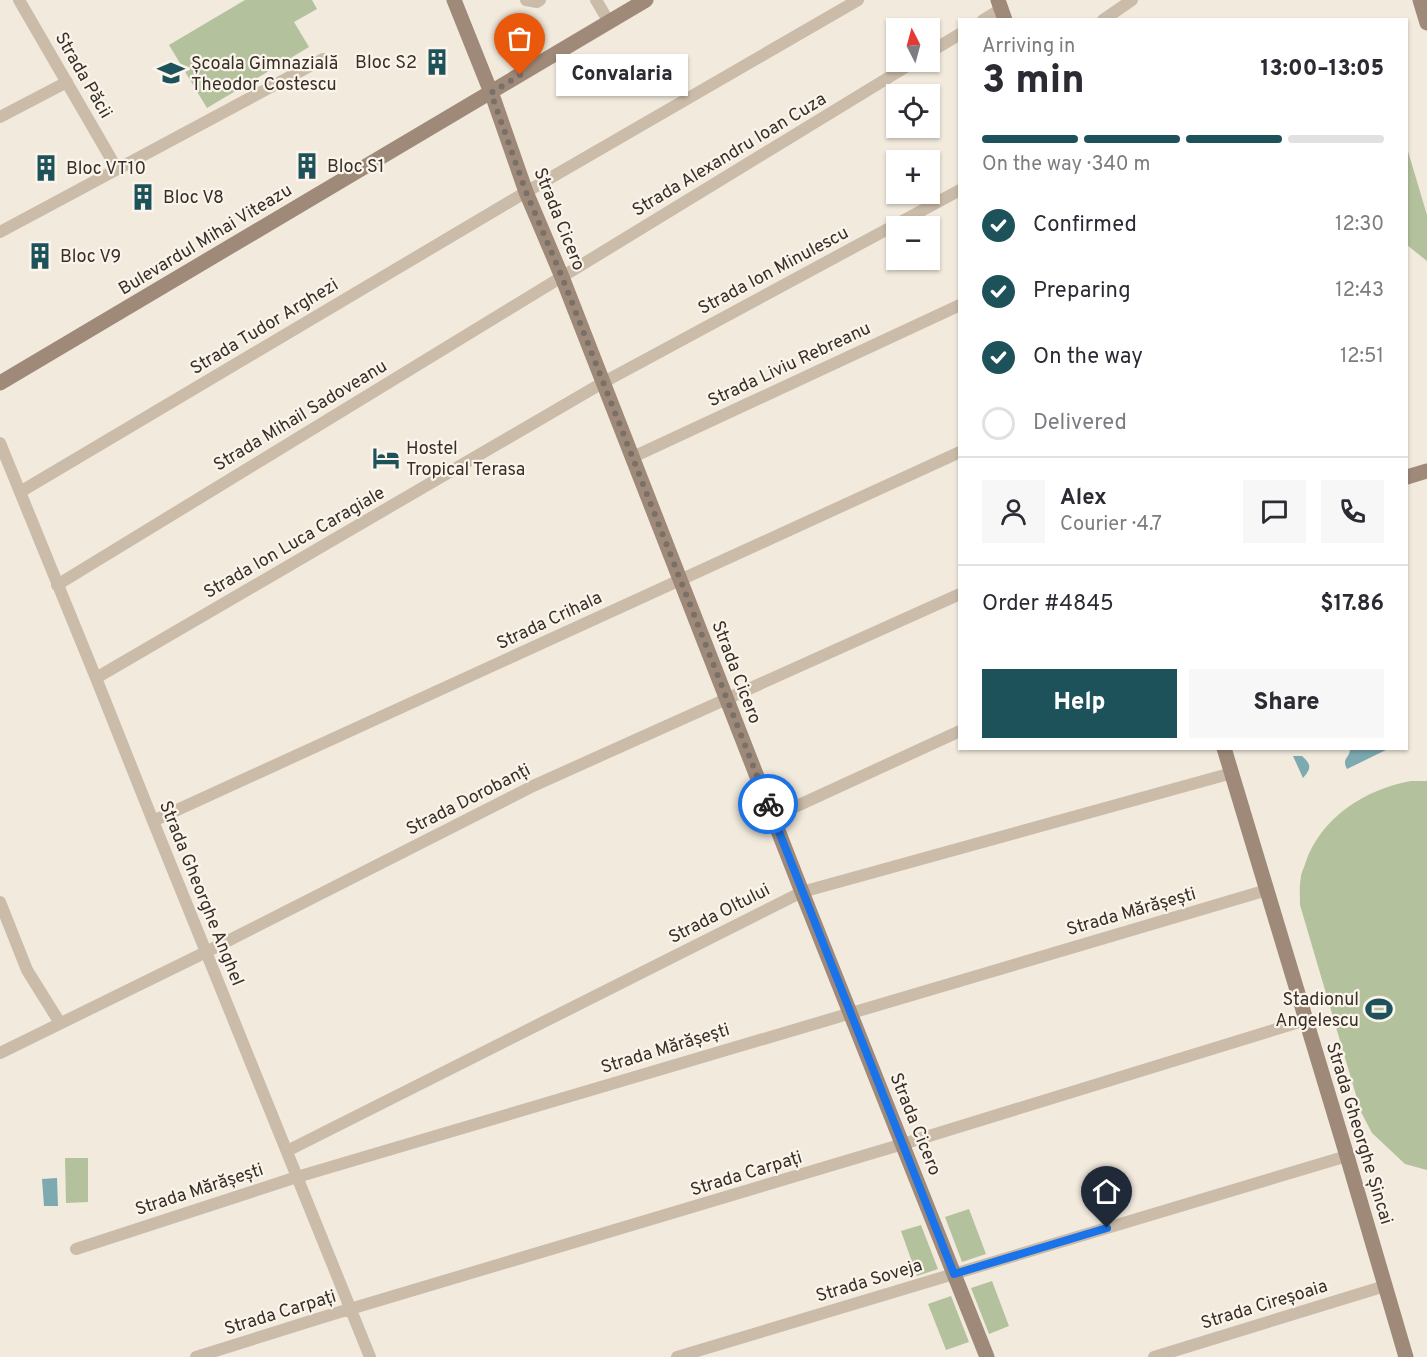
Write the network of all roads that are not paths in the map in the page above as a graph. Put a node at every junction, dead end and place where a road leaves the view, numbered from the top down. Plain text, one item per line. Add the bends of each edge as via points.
1 (20, 0) edge
2 (454, 0) edge
3 (526, 0) edge
4 (540, 0) edge
5 (597, 0) edge
6 (646, 0) edge
7 (858, 0) edge
8 (1132, 0) edge
9 (1420, 0) edge
10 (1001, 9) edge
11 (986, 18) edge
12 (1106, 18) edge
13 (609, 22) junction
14 (1427, 23) edge
15 (958, 35) edge
16 (940, 46) edge
17 (323, 58) dead end
18 (898, 72) edge
19 (67, 82) junction
20 (491, 93) junction
21 (0, 117) edge
22 (117, 169) junction
23 (958, 191) edge
24 (526, 192) junction
25 (0, 232) edge
26 (562, 277) junction
27 (958, 306) edge
28 (604, 382) junction
29 (0, 383) edge
30 (0, 443) edge
31 (958, 453) edge
32 (633, 457) junction
33 (1427, 471) edge
34 (1408, 477) edge
35 (20, 492) junction
36 (681, 579) junction
37 (57, 585) junction
38 (958, 595) edge
39 (96, 678) junction
40 (727, 699) junction
41 (958, 732) edge
42 (1225, 750) edge
43 (1232, 773) junction
44 (773, 817) junction
45 (153, 821) junction
46 (1267, 890) junction
47 (802, 891) junction
48 (0, 902) edge
49 (206, 952) junction
50 (851, 1012) junction
51 (1306, 1020) junction
52 (60, 1023) junction
53 (0, 1053) edge
54 (903, 1144) junction
55 (287, 1151) junction
56 (1347, 1156) junction
57 (297, 1177) junction
58 (76, 1248) dead end
59 (954, 1274) junction
60 (1385, 1286) junction
61 (350, 1309) junction
62 (196, 1357) edge
63 (370, 1357) edge
64 (677, 1357) edge
65 (987, 1357) edge
66 (1154, 1357) edge
67 (1406, 1357) edge

1 - 19 street, Strada Păcii
2 - 20 street, Strada Cicero
3 - 4 street
5 - 13 street
6 - 13 street, Bulevardul Mihai Viteazu
7 - 24 street, Strada Tudor Arghezi
8 - 12 street
9 - 14 street
10 - 11 street
13 - 20 street, Bulevardul Mihai Viteazu
15 - 16 street
17 - 22 street
18 - 26 street, Strada Alexandru Ioan Cuza
19 - 21 street
19 - 22 street, Strada Păcii
20 - 24 street, Strada Cicero
20 - 29 street, Bulevardul Mihai Viteazu
22 - 25 street
23 - 28 street, Strada Ion Minulescu
24 - 26 street, Strada Cicero
24 - 35 street, Strada Tudor Arghezi
26 - 28 street, Strada Cicero
26 - 37 street, Strada Mihail Sadoveanu
27 - 32 street, Strada Liviu Rebreanu
28 - 32 street, Strada Cicero
28 - 39 street, Strada Ion Luca Caragiale
30 - 35 street, Strada Gheorghe Anghel
31 - 36 street, Strada Crihala
32 - 36 street, Strada Cicero
33 - 34 street
35 - 37 street, Strada Gheorghe Anghel
36 - 40 street, Strada Cicero
36 - 45 street, Strada Crihala
37 - 39 street, Strada Gheorghe Anghel
38 - 40 street, Strada Dorobanți
39 - 45 street, Strada Gheorghe Anghel
40 - 44 street, Strada Cicero
40 - 49 street, Strada Dorobanți via 533,786
41 - 44 street
42 - 43 street, Strada Gheorghe Șincai
43 - 46 street, Strada Gheorghe Șincai
43 - 47 street, Strada Oltului
44 - 47 street, Strada Cicero
45 - 49 street, Strada Gheorghe Anghel
46 - 50 street, Strada Mărășești
46 - 51 street, Strada Gheorghe Șincai
47 - 50 street, Strada Cicero
47 - 55 street, Strada Oltului
48 - 52 street via 27,970
49 - 52 street, Strada Dorobanți
49 - 55 street, Strada Gheorghe Anghel
50 - 54 street, Strada Cicero
50 - 57 street, Strada Mărășești
51 - 54 street, Strada Carpați
51 - 56 street, Strada Gheorghe Șincai
52 - 53 street, Strada Dorobanți
54 - 59 street, Strada Cicero
54 - 61 street, Strada Carpați
55 - 57 street, Strada Gheorghe Anghel
56 - 59 street, Strada Soveja
56 - 60 street, Strada Gheorghe Șincai
57 - 58 street, Strada Mărășești
57 - 61 street, Strada Gheorghe Anghel
59 - 64 street, Strada Soveja
59 - 65 street, Strada Cicero
60 - 66 street, Strada Cireșoaia
60 - 67 street, Strada Gheorghe Șincai
61 - 62 street, Strada Carpați
61 - 63 street, Strada Gheorghe Anghel

